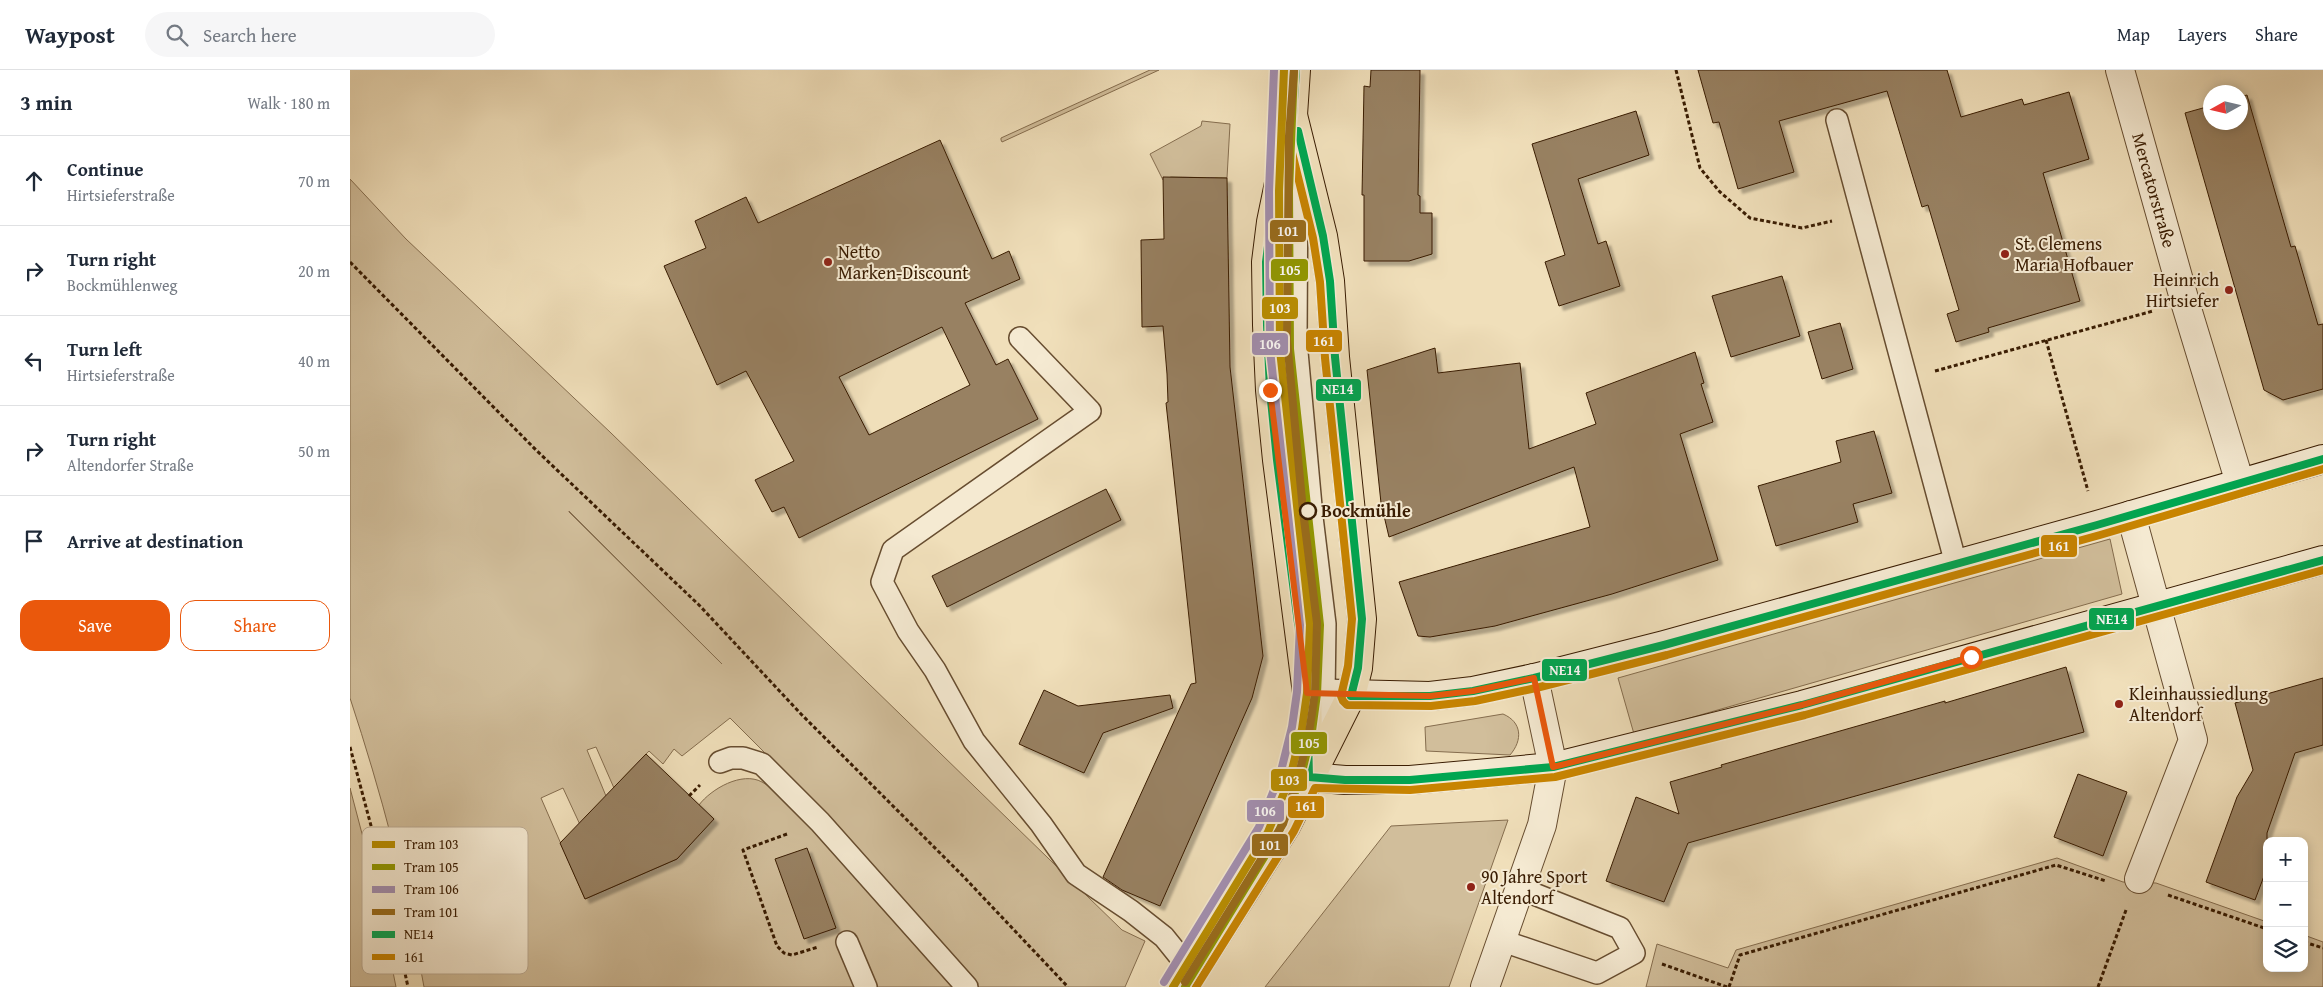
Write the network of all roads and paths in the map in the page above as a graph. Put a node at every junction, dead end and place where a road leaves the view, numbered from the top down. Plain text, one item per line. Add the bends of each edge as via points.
1 (1296, 70) edge
2 (1676, 70) edge
3 (2120, 70) edge
4 (1293, 115) junction
5 (1837, 120) dead end
6 (1862, 214) junction
7 (350, 262) edge
8 (2185, 302) junction
9 (1020, 338) dead end
10 (2046, 340) junction
11 (1906, 379) junction
12 (2323, 459) edge
13 (2240, 483) junction
14 (2131, 515) junction
15 (2097, 525) junction
16 (2323, 560) edge
17 (1956, 564) junction
18 (2155, 606) junction
19 (1534, 678) junction
20 (1327, 695) junction
21 (350, 747) edge
22 (720, 762) dead end
23 (1553, 767) junction
24 (1309, 777) junction
25 (820, 822) junction
26 (372, 827) edge
27 (2136, 885) junction
28 (1519, 888) junction
29 (2263, 928) edge
30 (1500, 940) junction
31 (847, 942) joint
32 (2308, 943) edge
33 (2323, 948) edge
34 (1634, 953) junction
35 (405, 974) edge
36 (1188, 980) edge
37 (408, 987) edge
38 (866, 987) edge
39 (967, 987) edge
40 (1068, 987) edge
41 (1485, 987) edge
42 (1728, 987) edge
43 (2098, 987) edge

1 - 4 main road
2 - 6 path via 1700,168 1720,192 1750,218 1802,228
3 - 8 main road, Mercatorstraße
4 - 20 main road via 1268,241 1267,325 1277,460
4 - 20 main road via 1324,236 1362,619 1358,668
5 - 6 lane
6 - 11 lane
7 - 40 path via 536,450 699,604
8 - 10 path
8 - 13 main road, Mercatorstraße
9 - 36 lane via 1090,411 894,550 882,582 908,632 935,670 974,741 1076,874 1164,937
10 - 11 path
10 - 15 path
11 - 17 lane
12 - 13 main road
13 - 14 main road
14 - 15 main road
14 - 18 main road
15 - 17 main road
16 - 18 main road
17 - 19 main road
18 - 23 main road via 1802,705
18 - 27 main road via 2193,740
19 - 20 main road via 1430,696
19 - 23 main road
20 - 24 main road
20 - 24 main road
21 - 26 path
22 - 25 lane via 743,758 762,764
23 - 24 main road via 1410,780
23 - 28 main road via 1542,825
24 - 36 main road via 1286,826
25 - 31 path via 743,850 778,946 784,953 792,955 842,940
25 - 39 lane
27 - 29 path
27 - 42 path via 2056,865 1740,955
27 - 43 path
28 - 30 main road
28 - 34 lane via 1620,928
30 - 34 lane via 1597,973
30 - 41 main road
31 - 38 lane
32 - 33 path
34 - 42 path
35 - 37 path

